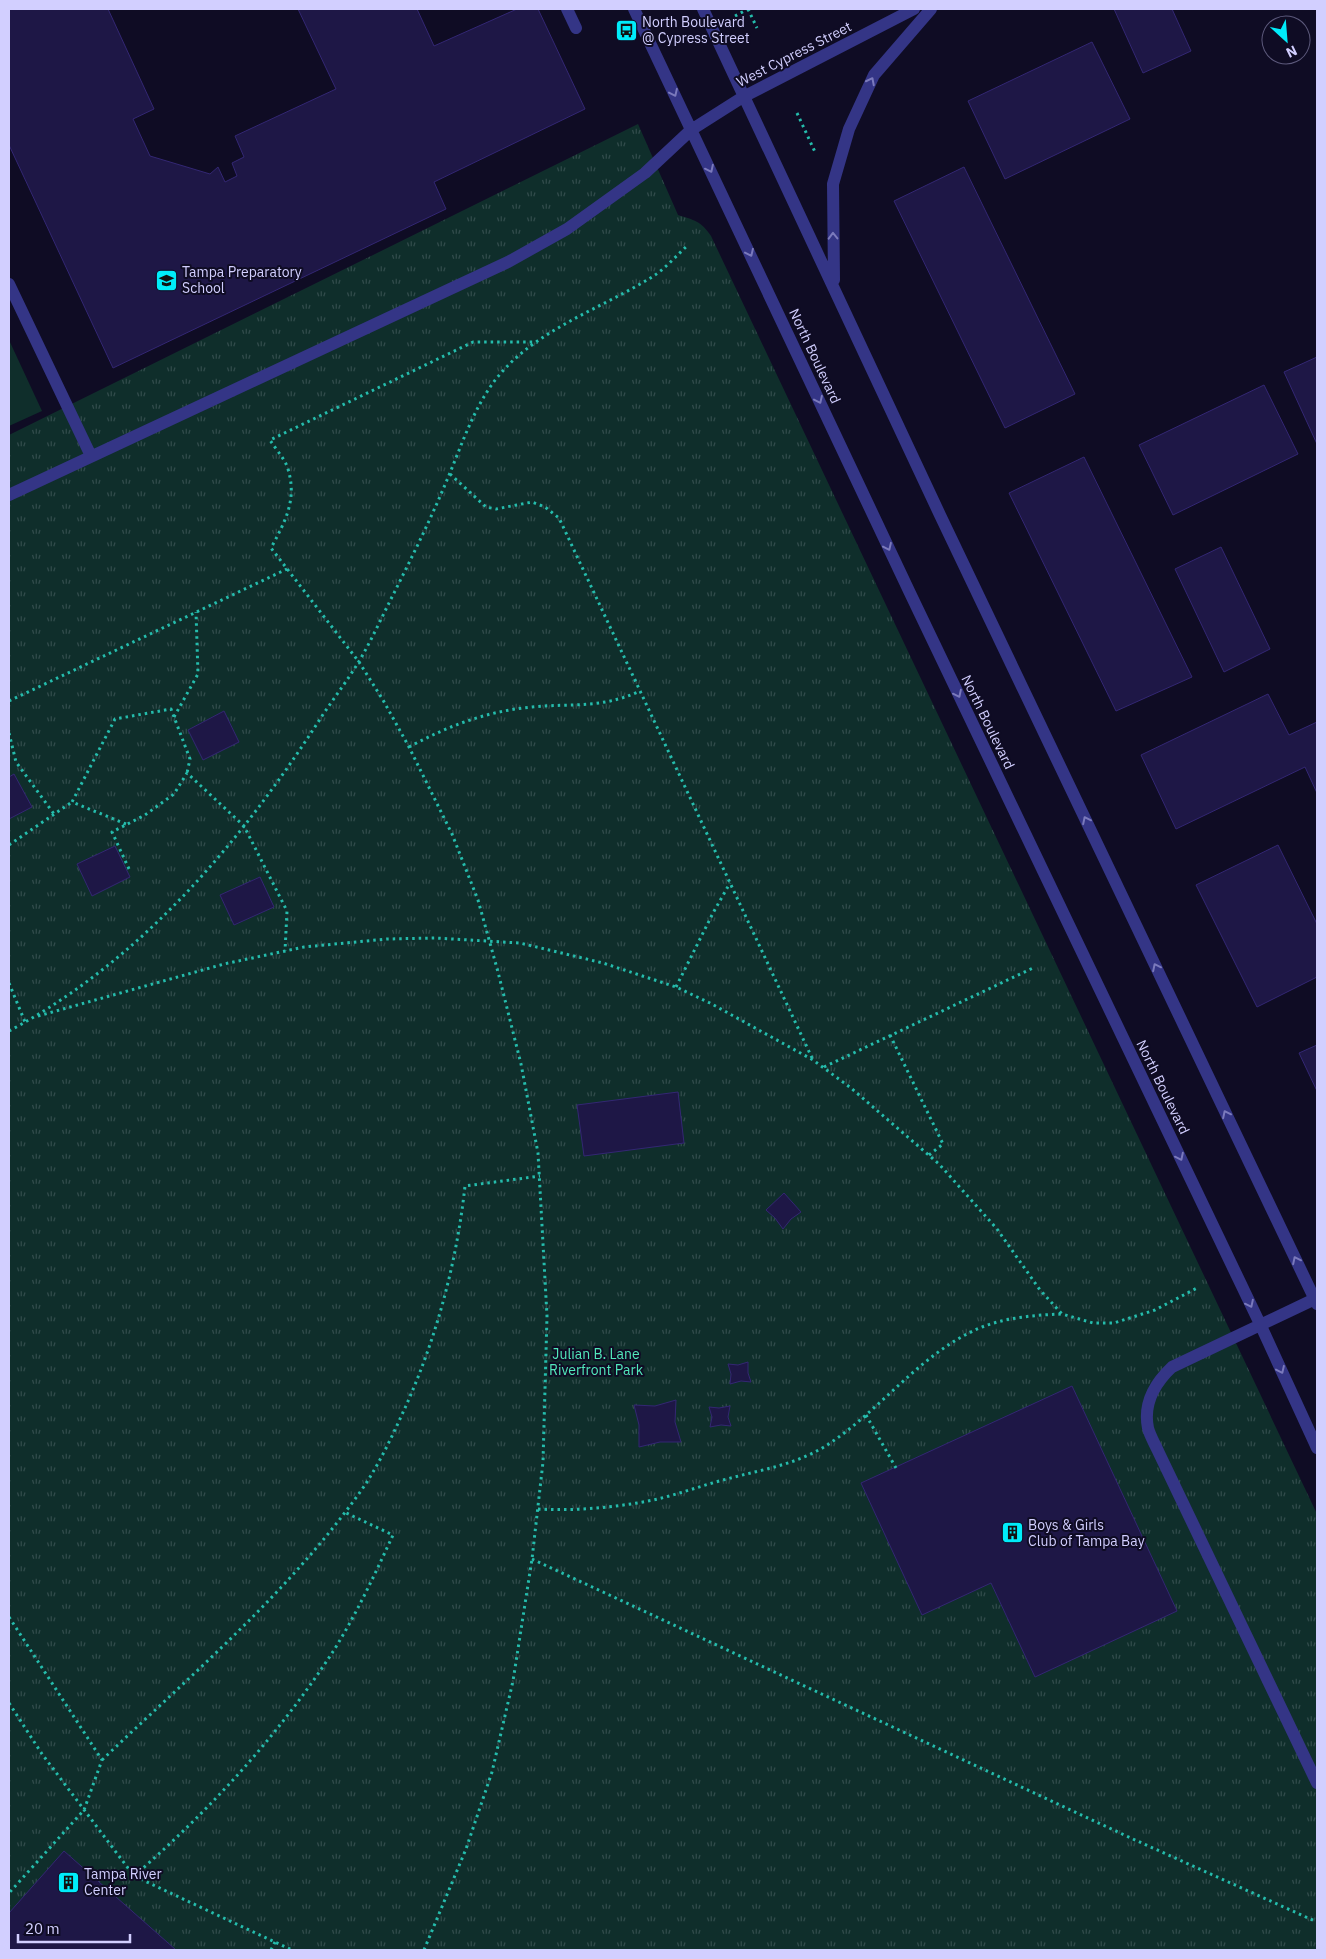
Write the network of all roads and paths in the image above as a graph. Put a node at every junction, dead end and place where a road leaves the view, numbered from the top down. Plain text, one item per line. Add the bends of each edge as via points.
1 (566, 9) edge
2 (634, 9) edge
3 (703, 9) edge
4 (748, 9) edge
5 (914, 9) edge
6 (931, 9) edge
7 (735, 16) dead end
8 (576, 28) dead end
9 (757, 28) dead end
10 (743, 97) junction
11 (797, 113) dead end
12 (691, 130) junction
13 (816, 154) dead end
14 (688, 245) dead end
15 (9, 284) edge
16 (834, 285) junction
17 (538, 342) junction
18 (91, 456) junction
19 (450, 474) junction
20 (9, 495) edge
21 (286, 569) junction
22 (196, 612) junction
23 (359, 662) junction
24 (640, 691) junction
25 (9, 701) edge
26 (174, 717) junction
27 (9, 733) edge
28 (409, 748) junction
29 (187, 773) junction
30 (72, 802) junction
31 (54, 814) junction
32 (126, 824) junction
33 (244, 826) junction
34 (9, 845) edge
35 (129, 869) dead end
36 (730, 883) junction
37 (489, 940) junction
38 (284, 951) junction
39 (1035, 967) dead end
40 (9, 983) edge
41 (676, 987) junction
42 (38, 1016) junction
43 (25, 1022) junction
44 (9, 1031) edge
45 (890, 1035) junction
46 (814, 1060) junction
47 (823, 1067) junction
48 (930, 1155) junction
49 (540, 1176) junction
50 (1197, 1288) dead end
51 (1316, 1300) edge
52 (1062, 1314) junction
53 (1261, 1326) junction
54 (866, 1414) junction
55 (1317, 1448) edge
56 (896, 1468) dead end
57 (538, 1509) junction
58 (344, 1512) junction
59 (532, 1559) junction
60 (9, 1617) edge
61 (9, 1703) edge
62 (102, 1760) junction
63 (1317, 1783) edge
64 (84, 1810) junction
65 (134, 1876) junction
66 (9, 1893) edge
67 (1317, 1922) edge
68 (274, 1942) junction
69 (271, 1950) edge
70 (292, 1950) edge
71 (424, 1950) edge

1 - 8 street
2 -> 12 street, North Boulevard
3 - 10 street
4 - 7 path
4 - 9 path
5 - 10 street, West Cypress Street
16 -> 6 street via 833,184 850,128 874,75
10 - 12 street, West Cypress Street
10 - 16 street
11 - 13 path
12 - 18 street, West Cypress Street via 645,173 567,229 508,262
12 -> 53 street, North Boulevard
14 - 17 path via 655,275
15 - 18 street
51 -> 16 street via 940,515
17 - 19 path via 513,361 493,383 471,422
17 - 21 path via 472,342 270,440 286,465 292,491 286,519 270,548
18 - 20 street, West Cypress Street
19 - 23 path
19 - 24 path via 486,507 496,509 532,502 559,518
21 - 22 path
21 - 23 path
22 - 25 path
22 - 26 path via 198,674
23 - 28 path
23 - 33 path
24 - 28 path via 622,699 582,706 532,707 486,715 457,723
24 - 36 path
26 - 29 path via 190,759
26 - 30 path via 171,709 115,719
27 - 31 path via 16,762
28 - 37 path via 452,834 478,900
29 - 32 path via 174,794
29 - 33 path
30 - 31 path
30 - 32 path
31 - 34 path
32 - 35 path via 112,832
33 - 38 path via 287,911
33 - 42 path via 177,904 136,942
36 - 41 path
36 - 46 path
37 - 38 path via 386,938
37 - 41 path via 520,943 603,963
37 - 49 path via 521,1064
38 - 42 path via 224,964
39 - 45 path
40 - 43 path
41 - 46 path
42 - 43 path
43 - 44 path
45 - 47 path
45 - 48 path via 943,1144
46 - 47 path
47 - 48 path
48 - 52 path via 969,1196
49 - 57 path via 547,1316 543,1462
49 - 58 path via 465,1186 462,1219 429,1351 390,1440 366,1484
50 - 52 path via 1155,1310 1114,1324
51 - 53 street
52 - 54 path via 996,1323 974,1330 929,1359
53 -> 55 street, North Boulevard
53 - 63 street via 1172,1367 1159,1380 1152,1394 1148,1429
54 - 56 path
54 - 57 path via 823,1447 795,1462 644,1502 568,1511
57 - 59 path
58 - 62 path via 262,1609
58 - 65 path via 393,1535 334,1649 247,1765
59 - 67 path
59 - 71 path via 513,1681 492,1772 466,1850
60 - 62 path
61 - 64 path
62 - 64 path
64 - 65 path
64 - 66 path
65 - 68 path
68 - 69 path
68 - 70 path

